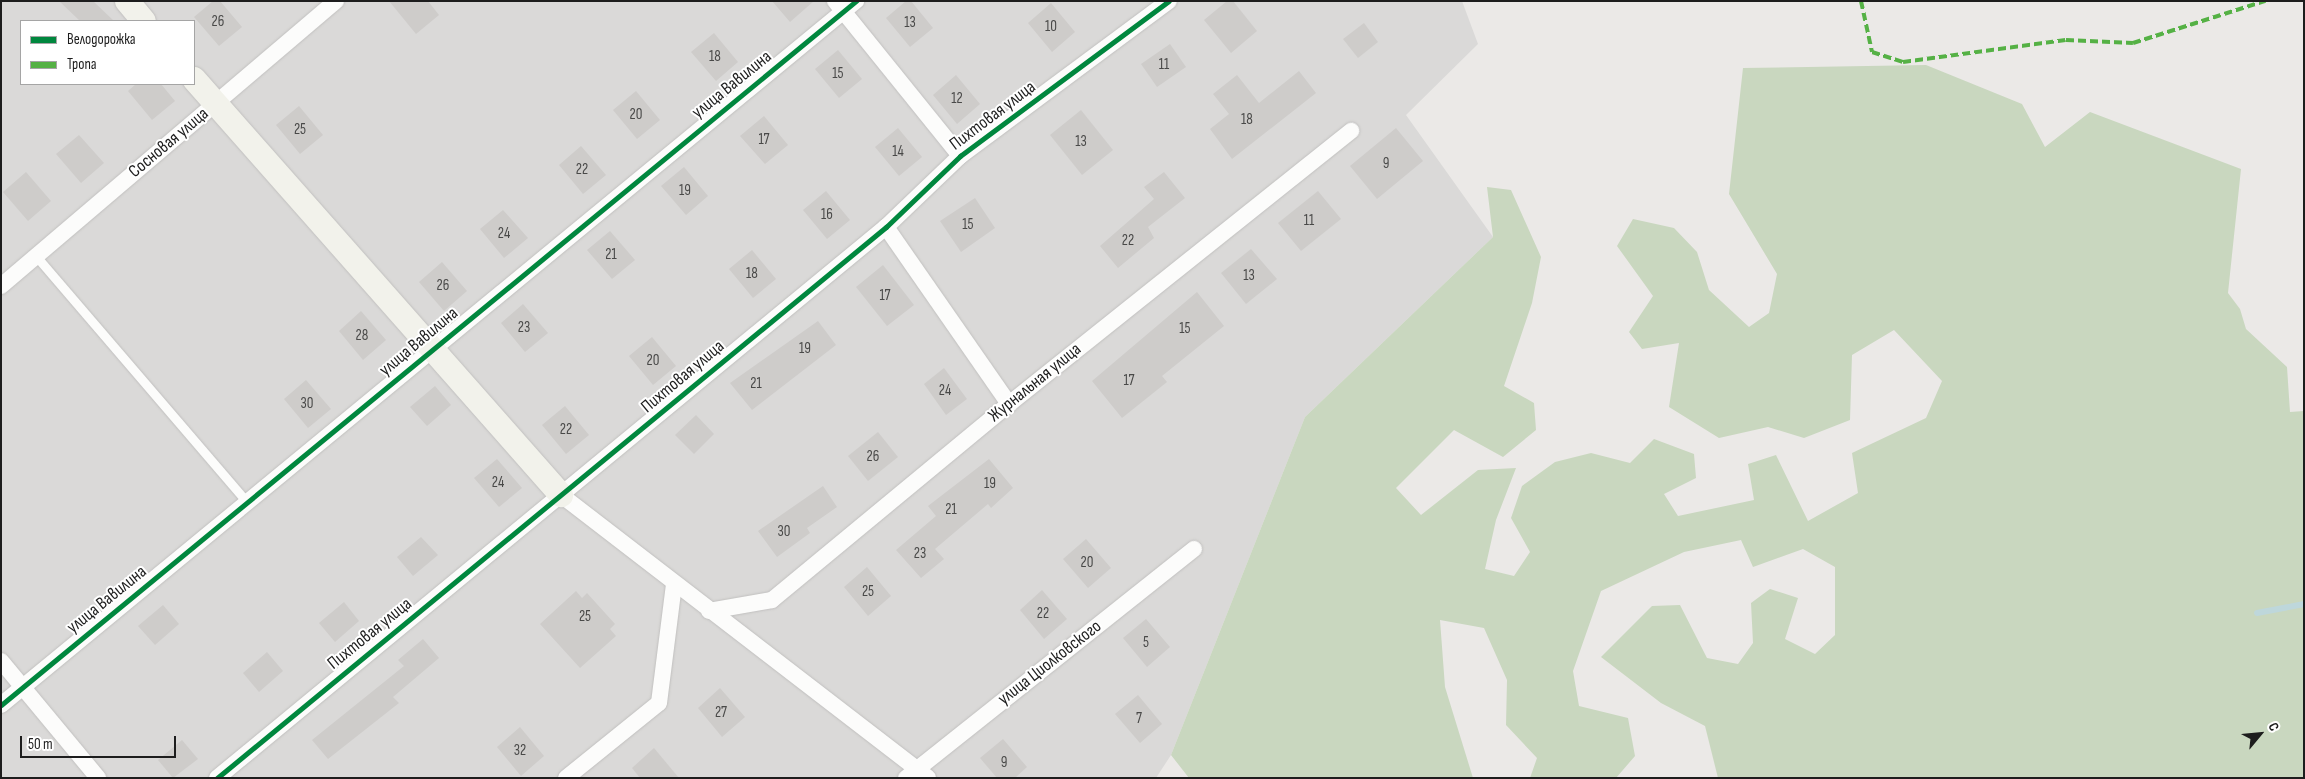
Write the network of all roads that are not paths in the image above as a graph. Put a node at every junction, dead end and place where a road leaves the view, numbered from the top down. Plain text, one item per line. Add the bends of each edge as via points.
1 (127, 1) edge
2 (336, 1) edge
3 (1169, 1) edge
4 (845, 5) edge
5 (143, 20) edge
6 (195, 80) edge
7 (215, 104) junction
8 (1351, 131) dead end
9 (960, 156) junction
10 (886, 227) junction
11 (36, 256) junction
12 (1, 286) edge
13 (431, 350) junction
14 (1009, 404) junction
15 (561, 495) junction
16 (248, 503) junction
17 (1194, 549) dead end
18 (674, 584) junction
19 (709, 611) junction
20 (1, 662) edge
21 (23, 686) junction
22 (1, 705) edge
23 (917, 775) edge
24 (98, 778) edge
25 (217, 778) edge
26 (566, 778) edge

1 - 5 street
2 - 7 street, Сосновая улица
3 - 9 street, Пихтовая улица
4 - 9 street
4 - 13 street, улица Вавилина
6 - 7 street
7 - 11 street, Сосновая улица
7 - 13 street
8 - 14 street, Журнальная улица
9 - 10 street, Пихтовая улица
10 - 14 street
10 - 15 street, Пихтовая улица
11 - 12 street, Сосновая улица
11 - 16 lane
13 - 15 street
13 - 16 street, улица Вавилина
14 - 19 street, Журнальная улица via 772,600
15 - 18 street
15 - 25 street, Пихтовая улица
16 - 21 street, улица Вавилина
17 - 23 street, улица Циолковского
18 - 19 street
18 - 26 street via 658,703
19 - 23 street
20 - 21 street
21 - 22 street, улица Вавилина
21 - 24 street

